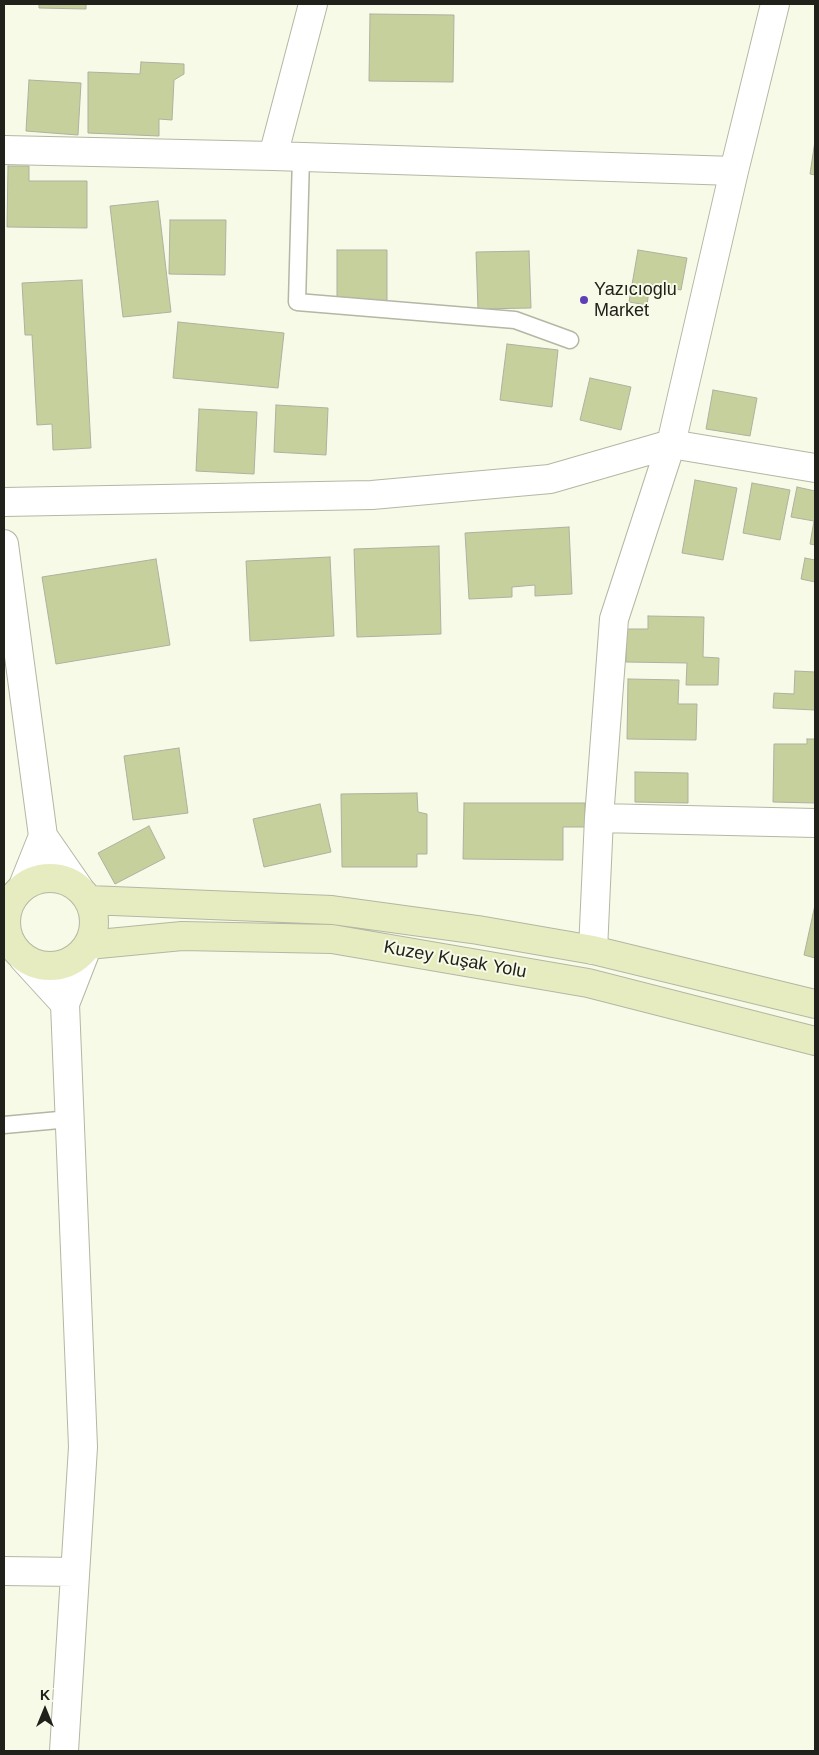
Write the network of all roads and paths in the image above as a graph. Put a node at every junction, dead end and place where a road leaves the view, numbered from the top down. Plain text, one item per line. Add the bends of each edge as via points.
1 (313, 4) edge
2 (775, 4) edge
3 (4, 150) edge
4 (273, 156) junction
5 (301, 157) junction
6 (734, 171) junction
7 (570, 340) dead end
8 (671, 444) junction
9 (815, 468) edge
10 (4, 502) edge
11 (4, 544) edge
12 (599, 818) junction
13 (815, 823) edge
14 (43, 836) junction
15 (13, 893) edge
16 (84, 894) junction
17 (128, 941) junction
18 (88, 945) junction
19 (593, 950) junction
20 (13, 952) edge
21 (65, 1004) junction
22 (815, 1004) edge
23 (815, 1041) edge
24 (70, 1119) junction
25 (4, 1125) edge
26 (4, 1571) edge
27 (75, 1572) junction
28 (64, 1751) edge

1 - 4 street
2 - 6 street
3 - 4 street
4 - 5 street
5 - 6 street
5 - 7 lane via 297,302 515,320
6 - 8 street
8 - 9 street
8 - 10 street via 550,479 372,495
8 - 12 street via 614,619
11 - 14 street
12 - 13 street
12 - 19 street
14 - 15 street
14 - 16 street
15 - 16 main road via 36,880 51,877 66,880
15 - 20 main road via 5,922
16 - 18 main road via 94,915 94,931
16 - 19 main road, Kuzey Kuşak Yolu via 332,910
17 - 18 main road, Kuzey Kuşak Yolu
17 - 21 street via 89,970
17 - 23 main road, Kuzey Kuşak Yolu via 182,936 332,939 588,982
18 - 20 main road via 78,957 50,967 36,965
18 - 21 street
19 - 22 main road, Kuzey Kuşak Yolu
20 - 21 street
21 - 24 street
24 - 25 lane
24 - 27 street via 83,1447
26 - 27 street
27 - 28 street

